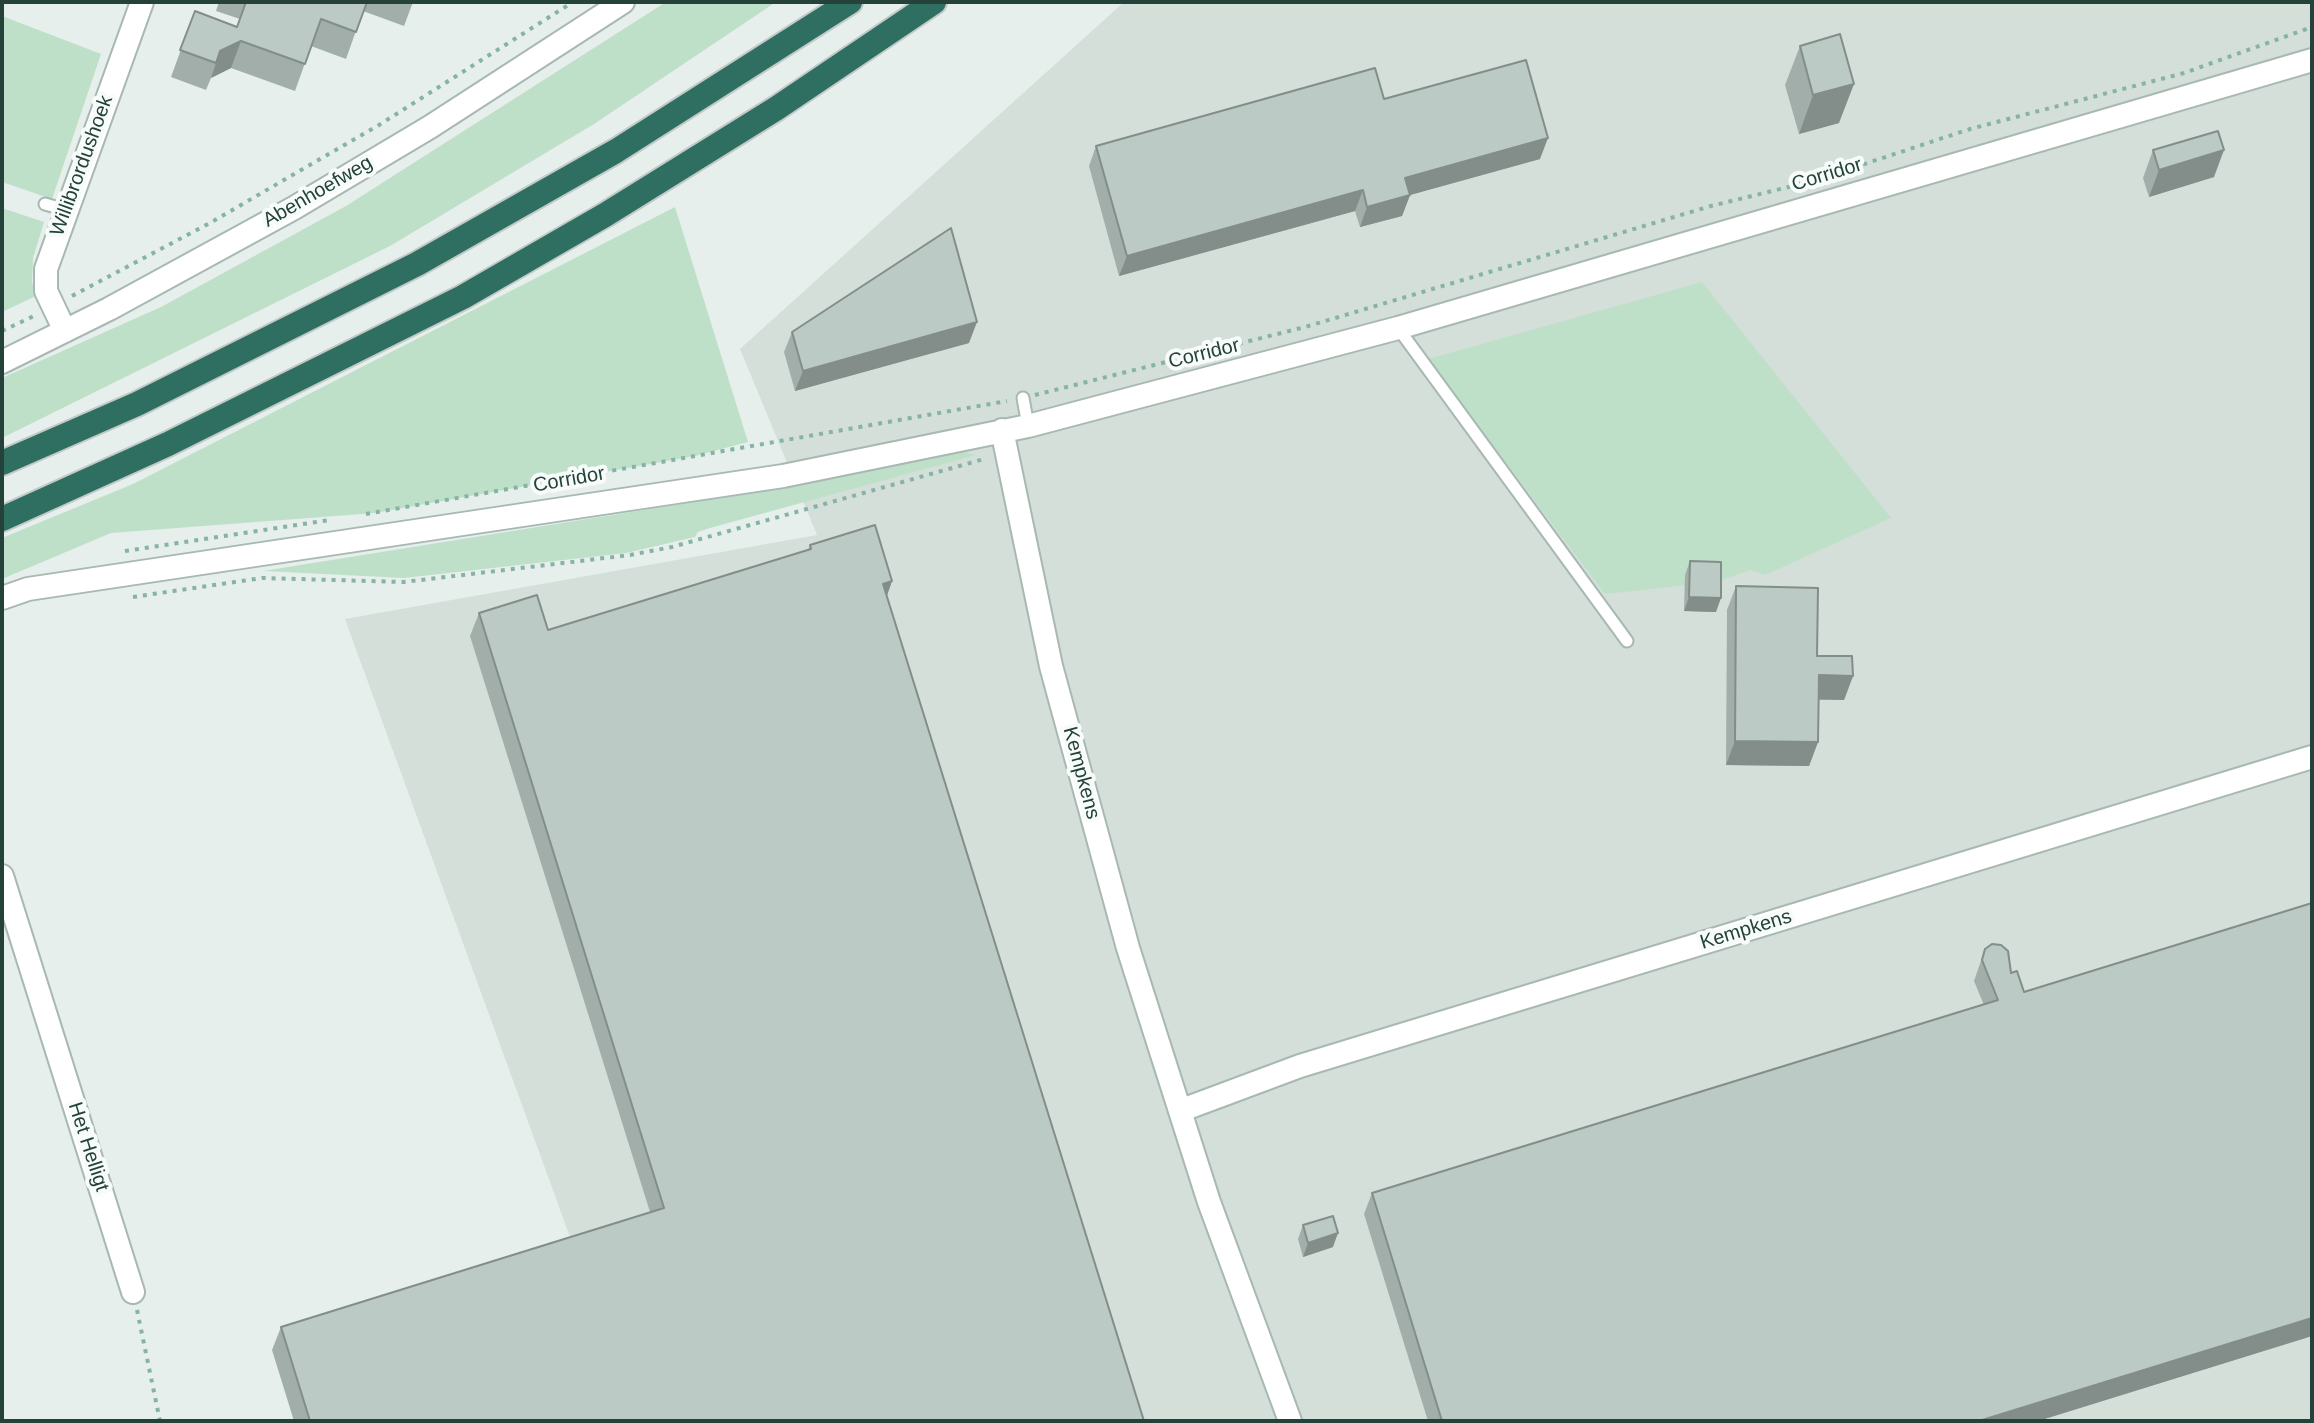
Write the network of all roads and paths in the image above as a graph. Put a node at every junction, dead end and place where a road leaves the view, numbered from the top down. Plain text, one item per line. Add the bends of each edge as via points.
1 (142, 2) edge
2 (573, 2) edge
3 (623, 2) edge
4 (850, 2) edge
5 (934, 2) edge
6 (2312, 27) edge
7 (2312, 60) edge
8 (65, 300) dead end
9 (41, 312) dead end
10 (1398, 328) junction
11 (2, 331) edge
12 (65, 331) junction
13 (2, 362) edge
14 (1023, 398) junction
15 (1028, 426) junction
16 (1002, 430) junction
17 (1006, 453) junction
18 (2, 463) edge
19 (361, 515) dead end
20 (2, 519) edge
21 (331, 520) dead end
22 (117, 555) dead end
23 (120, 597) dead end
24 (2, 598) edge
25 (1627, 641) dead end
26 (2312, 757) edge
27 (2, 876) edge
28 (1182, 1110) junction
29 (133, 1292) joint
30 (160, 1421) edge
31 (1290, 1421) edge

1 - 12 street, Willibrordushoek via 56,207 45,278
2 - 8 path, Abenhoefweg via 379,125
3 - 12 street, Abenhoefweg via 307,200
4 - 18 highway via 616,151 417,264 137,404
5 - 20 highway via 777,108 463,297 168,444
6 - 14 path, Corridor via 2184,73 1970,129 1813,181 1711,206 1291,331
7 - 10 street, Corridor
9 - 11 path
10 - 15 street, Corridor
10 - 25 lane
12 - 13 street, Abenhoefweg
14 - 15 lane
14 - 19 path, Corridor
15 - 16 street, Corridor
16 - 17 street, Kempkens
16 - 24 street, Corridor via 783,476 28,589
17 - 23 path via 630,555 404,582 262,578
17 - 28 street, Kempkens via 1051,666 1128,948
21 - 22 path via 131,548
26 - 28 street, Kempkens via 1300,1066
27 - 29 street, Het Helligt
28 - 31 street, Kempkens via 1209,1202
29 - 30 path

